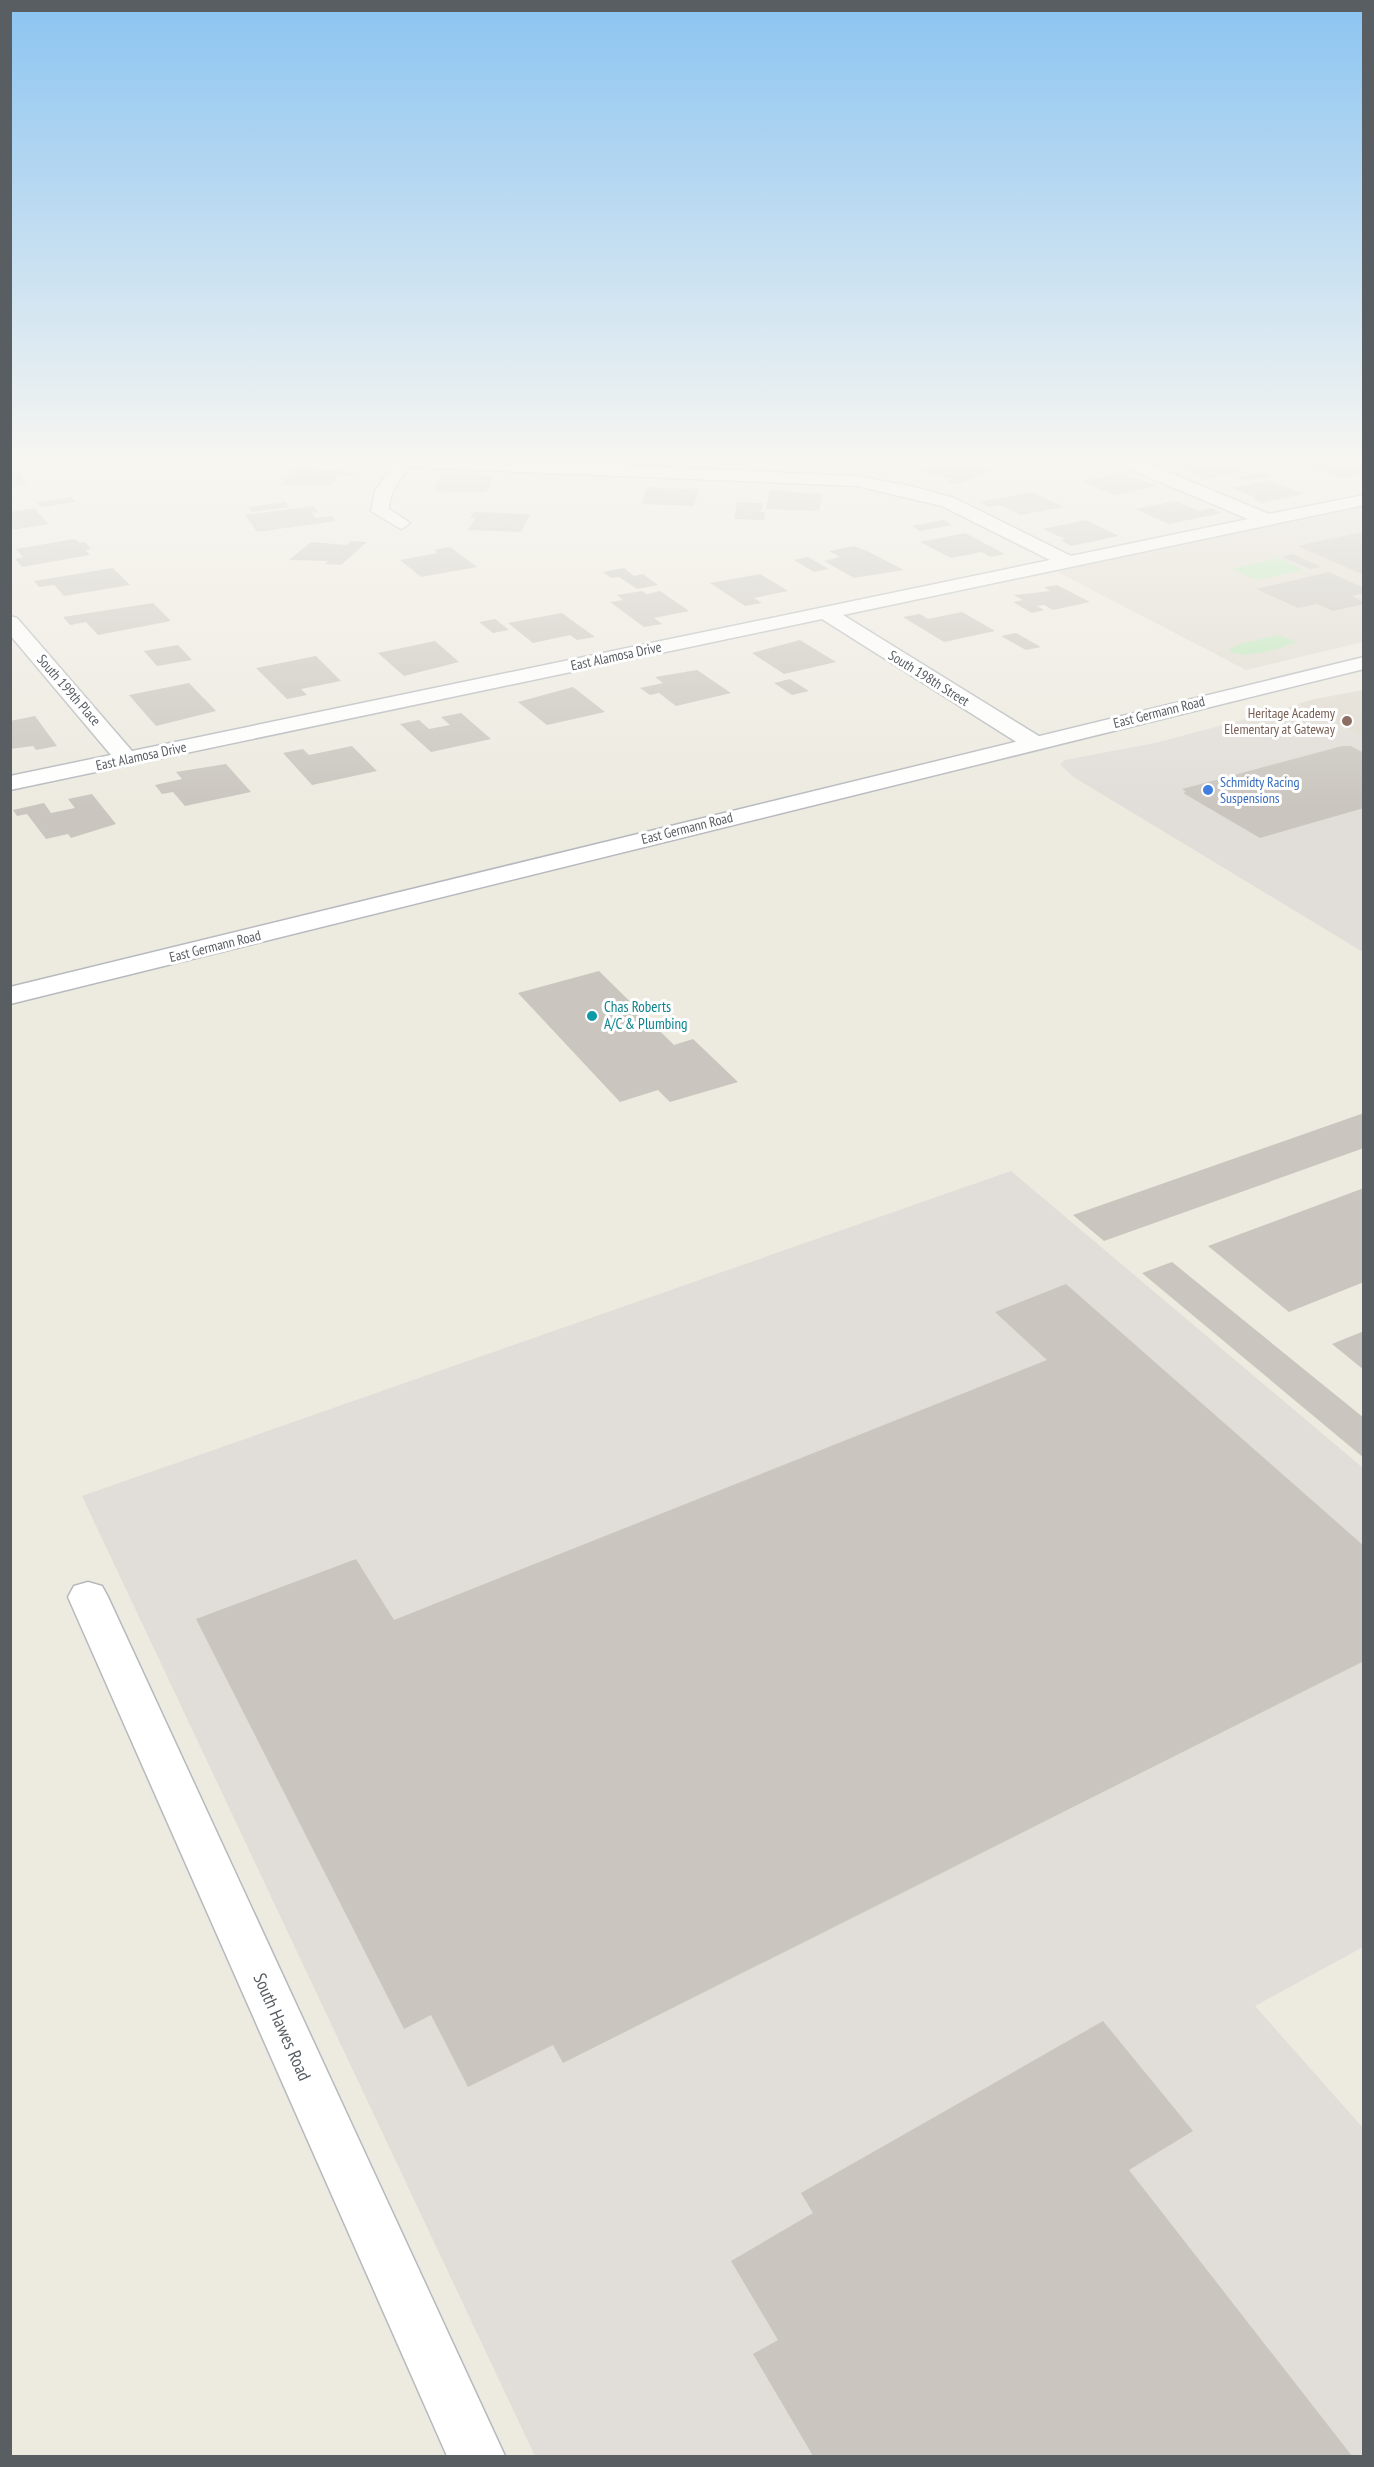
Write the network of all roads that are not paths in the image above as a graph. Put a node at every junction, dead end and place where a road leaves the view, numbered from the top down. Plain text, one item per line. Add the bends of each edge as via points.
1 (994, 576) edge
2 (824, 612) junction
3 (10, 622) edge
4 (1364, 663) edge
5 (1034, 743) junction
6 (127, 759) junction
7 (10, 783) edge
8 (10, 996) edge
9 (88, 1597) dead end
10 (476, 2457) edge

1 - 2 street, East Alamosa Drive
2 - 5 street, South 198th Street
2 - 6 street, East Alamosa Drive
3 - 6 street, South 199th Place
4 - 5 street, East Germann Road
5 - 8 street, East Germann Road
6 - 7 street, East Alamosa Drive
9 - 10 street, South Hawes Road

